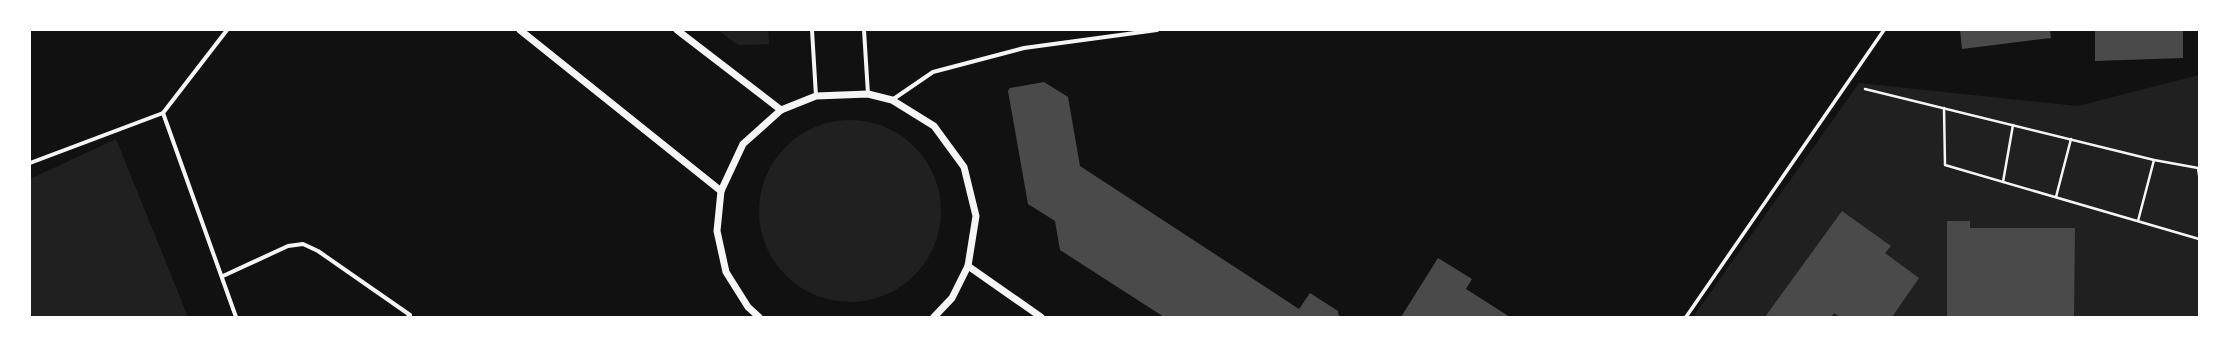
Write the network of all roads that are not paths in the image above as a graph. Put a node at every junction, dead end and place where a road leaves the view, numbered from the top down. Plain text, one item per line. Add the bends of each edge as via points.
1 (227, 30) edge
2 (520, 30) edge
3 (677, 30) edge
4 (812, 30) edge
5 (864, 30) edge
6 (1157, 30) edge
7 (1884, 30) edge
8 (868, 94) junction
9 (816, 96) junction
10 (892, 100) junction
11 (781, 110) junction
12 (163, 113) junction
13 (30, 163) edge
14 (720, 191) junction
15 (968, 266) junction
16 (222, 276) junction
17 (410, 316) edge
18 (236, 317) edge
19 (759, 317) edge
20 (934, 317) edge
21 (1041, 317) edge
22 (1686, 317) edge

1 - 12 street
2 - 14 street
3 - 11 street
4 - 9 street
5 - 8 street
6 - 10 street via 1017,49 933,72
7 - 22 street
8 - 9 street
8 - 10 street
9 - 11 street
10 - 15 street via 934,126 964,167 976,216
11 - 14 street via 743,144
12 - 13 street
12 - 16 street
14 - 19 street via 717,231 726,272 748,307
15 - 20 street via 952,298
15 - 21 street
16 - 17 street via 288,246 303,244 318,251
16 - 18 street

